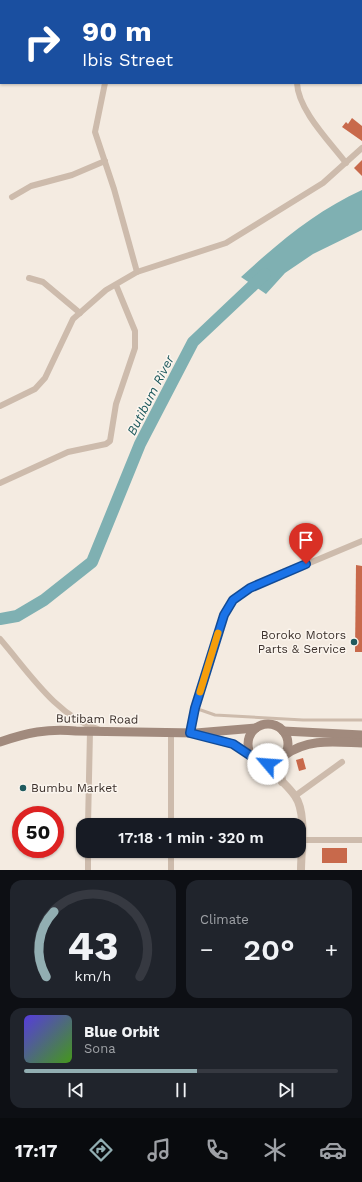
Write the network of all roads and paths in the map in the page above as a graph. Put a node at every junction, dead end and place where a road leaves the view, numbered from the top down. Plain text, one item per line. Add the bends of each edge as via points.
1 (105, 84) edge
2 (297, 84) edge
3 (362, 148) edge
4 (106, 161) junction
5 (346, 163) junction
6 (12, 197) dead end
7 (137, 272) junction
8 (29, 278) dead end
9 (116, 285) junction
10 (80, 312) junction
11 (0, 406) edge
12 (0, 483) edge
13 (362, 541) edge
14 (0, 639) edge
15 (195, 708) junction
16 (362, 720) edge
17 (256, 728) junction
18 (90, 731) junction
19 (105, 731) junction
20 (283, 731) junction
21 (170, 732) junction
22 (193, 733) junction
23 (362, 735) edge
24 (0, 742) edge
25 (362, 743) edge
26 (254, 757) junction
27 (282, 758) junction
28 (342, 762) dead end
29 (262, 763) junction
30 (282, 782) junction
31 (295, 796) junction
32 (88, 818) edge
33 (171, 818) edge
34 (301, 818) edge
35 (306, 840) edge
36 (362, 840) edge
37 (88, 858) edge
38 (171, 858) edge
39 (301, 858) edge
40 (88, 870) edge
41 (171, 870) edge
42 (301, 870) edge

1 - 4 street via 95,132
2 - 5 street via 297,94 303,106
3 - 5 street
4 - 6 street via 72,176 32,186
4 - 7 street
5 - 7 street via 323,183 226,243
7 - 9 street
8 - 10 street via 43,282
9 - 10 street
9 - 12 street via 135,331 135,348 116,404 110,441 68,452
10 - 11 street via 73,319 45,378 35,389
13 - 15 street via 250,588 233,600 221,621
14 - 19 street via 46,692 69,714 82,724
15 - 16 lane via 215,715 303,720
15 - 22 street
17 - 20 main road via 263,724 272,724
17 - 22 main road, Butibam Road
17 - 26 main road via 248,742 249,750
18 - 19 main road, Butibam Road
18 - 24 main road, Butibam Road via 56,729
18 - 32 street
19 - 21 main road, Butibam Road
20 - 23 main road
20 - 27 main road via 288,744
21 - 22 main road, Butibam Road
21 - 33 street
22 - 26 main road, Butibam Road via 233,744
25 - 27 main road via 310,743 300,746
26 - 29 main road
27 - 29 main road via 274,763
27 - 30 street
28 - 31 street
29 - 30 street
30 - 31 street
31 - 34 street
35 - 36 street
37 - 40 street
38 - 41 street
39 - 42 street

